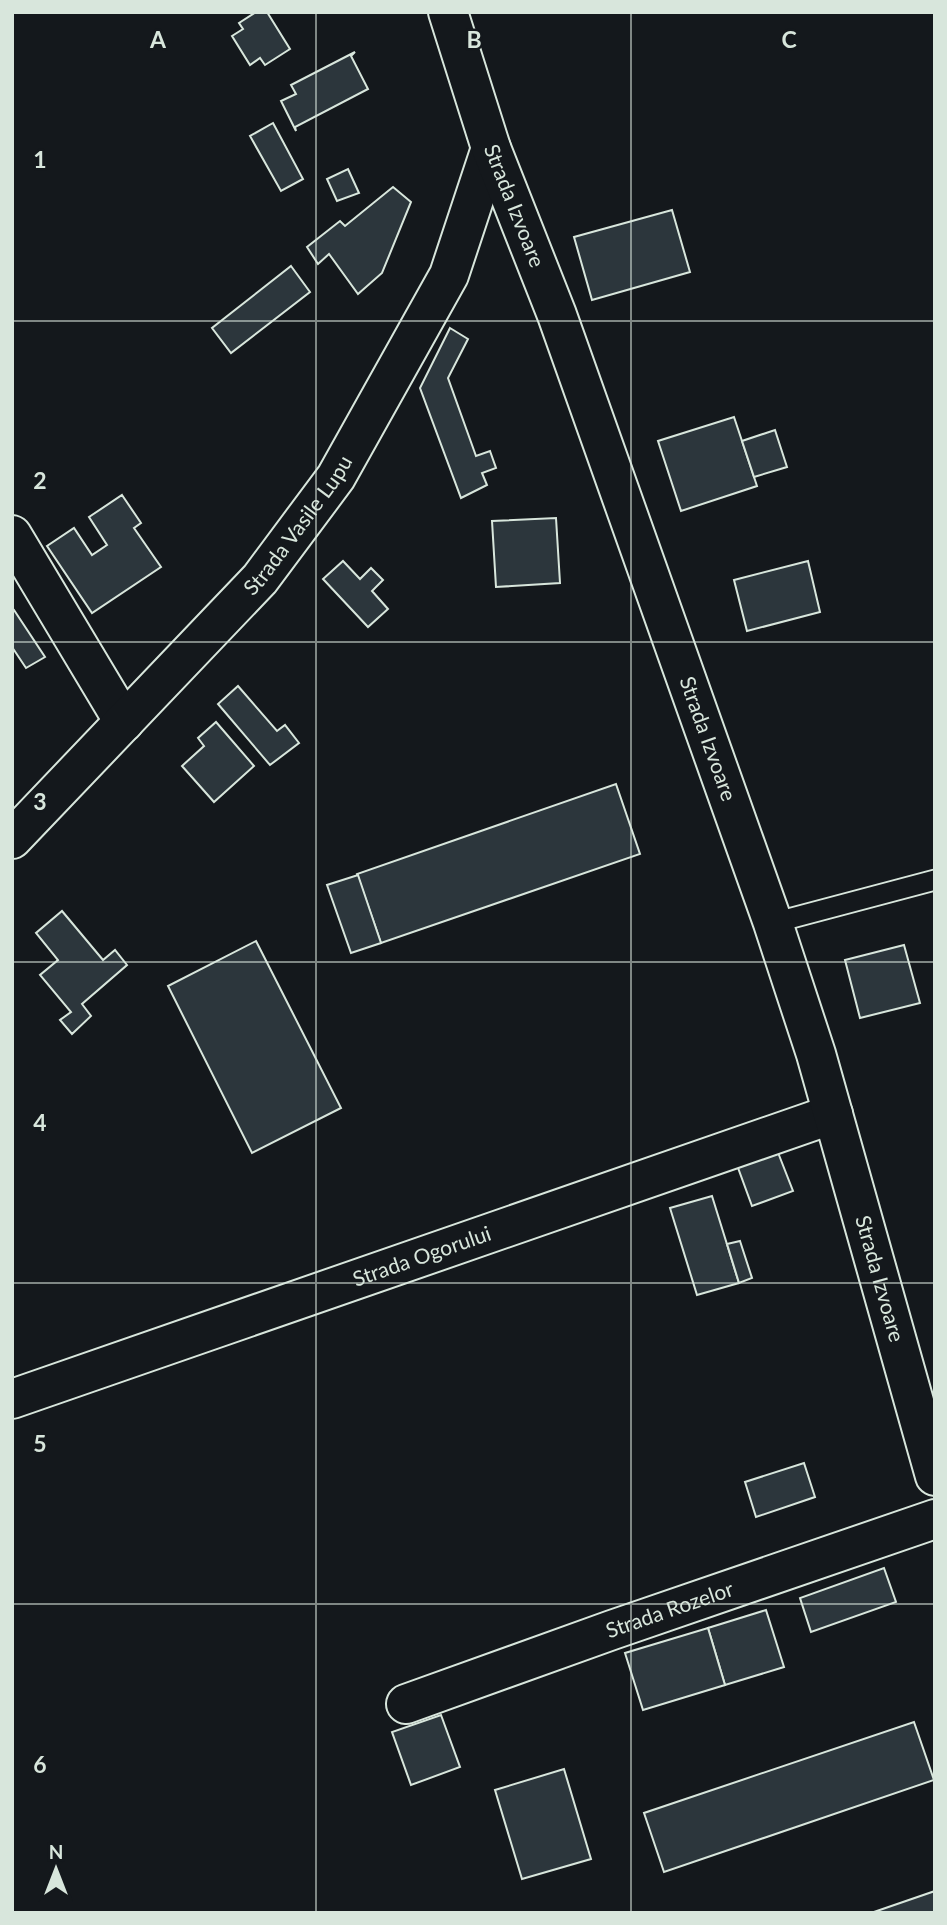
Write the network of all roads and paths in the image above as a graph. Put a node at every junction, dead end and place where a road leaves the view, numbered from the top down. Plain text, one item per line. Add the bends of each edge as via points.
1 (448, 12) edge
2 (491, 148) junction
3 (12, 535) edge
4 (124, 722) junction
5 (12, 839) edge
6 (935, 880) edge
7 (773, 923) junction
8 (834, 1114) junction
9 (12, 1399) edge
10 (935, 1476) edge
11 (935, 1519) edge
12 (406, 1704) dead end

1 - 2 street, Strada Izvoare
2 - 4 street, Strada Vasile Lupu via 449,275 336,477 260,579
2 - 7 street, Strada Izvoare via 557,316
3 - 4 street
4 - 5 street, Strada Vasile Lupu
6 - 7 lane
7 - 8 street, Strada Izvoare
8 - 9 street, Strada Ogorului
8 - 10 street, Strada Izvoare
11 - 12 street, Strada Rozelor

